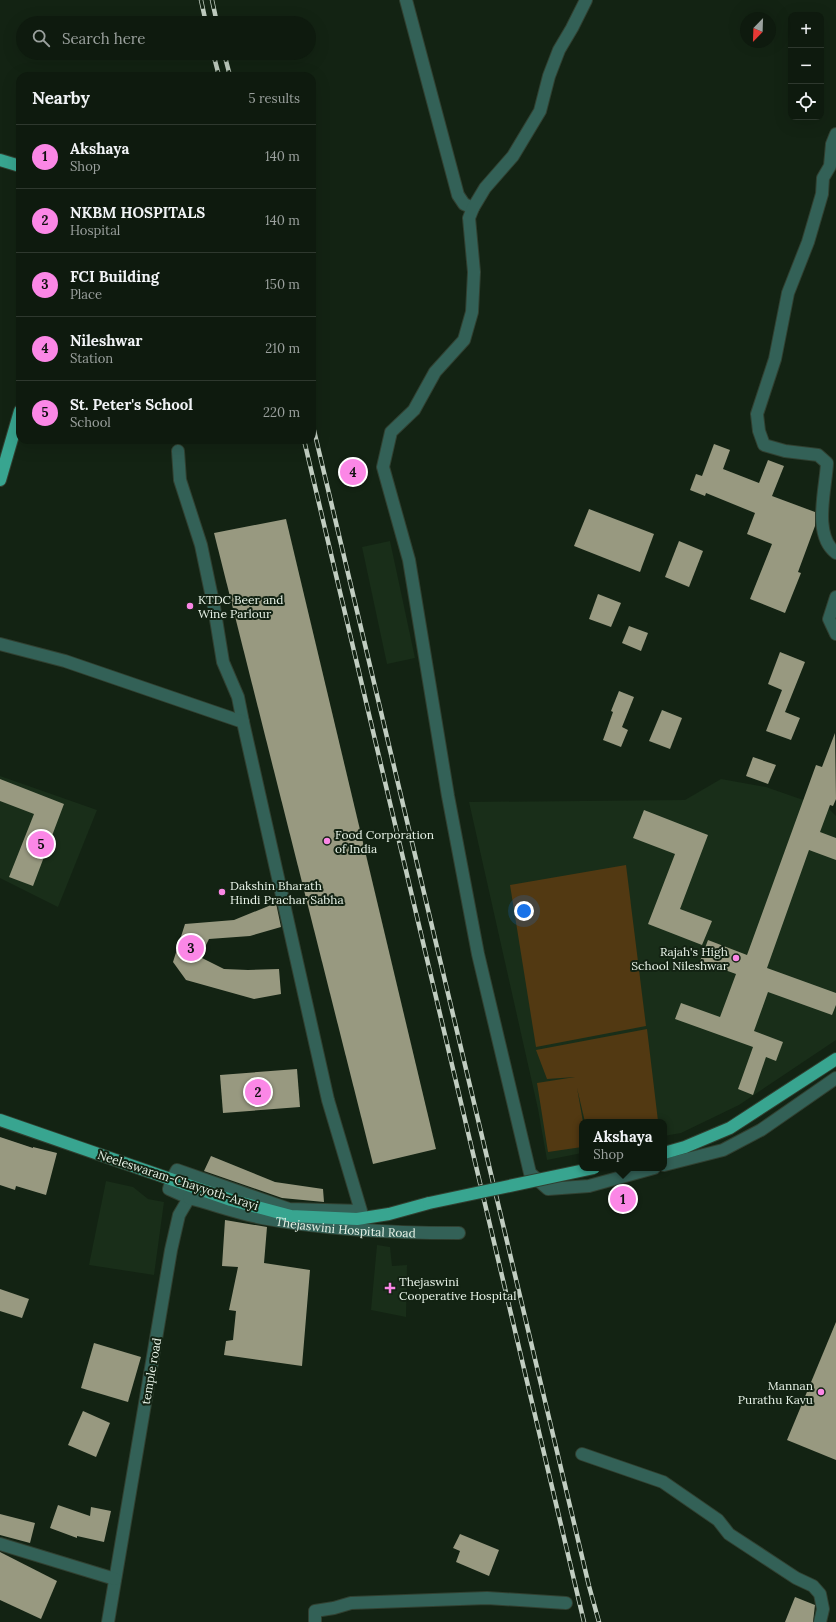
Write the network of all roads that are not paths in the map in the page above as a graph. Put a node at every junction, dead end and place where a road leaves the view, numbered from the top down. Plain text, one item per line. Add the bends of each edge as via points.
1 (406, 0) edge
2 (586, 0) edge
3 (836, 134) edge
4 (0, 160) edge
5 (16, 165) edge
6 (473, 208) junction
7 (16, 425) edge
8 (178, 451) dead end
9 (0, 480) edge
10 (836, 553) edge
11 (836, 597) edge
12 (836, 634) edge
13 (0, 644) edge
14 (243, 722) junction
15 (836, 1059) edge
16 (836, 1078) edge
17 (0, 1120) edge
18 (667, 1151) edge
19 (667, 1165) edge
20 (580, 1171) edge
21 (643, 1171) edge
22 (172, 1179) junction
23 (188, 1198) junction
24 (459, 1233) dead end
25 (582, 1454) dead end
26 (0, 1544) edge
27 (115, 1579) junction
28 (566, 1603) dead end
29 (108, 1622) edge
30 (314, 1622) edge
31 (820, 1622) edge

1 - 6 street via 458,194 464,204
2 - 6 street via 558,50 540,111 513,156 485,188
3 - 10 street via 832,144 830,166 823,178 822,194 813,228 788,293 775,359 758,414 759,431 764,445 785,451 818,455 827,463 822,510 825,536
4 - 5 main road
6 - 21 street via 469,218 474,272 472,312 464,340 436,372 414,410 391,432 383,467 410,560 448,796 477,946 530,1173 548,1189 589,1186
7 - 9 main road
8 - 14 street via 180,480 201,545 222,662 238,697
11 - 12 street via 829,619
13 - 14 street via 65,661
14 - 22 street via 328,1100 361,1211 289,1210 176,1170
15 - 18 main road via 730,1128
16 - 19 street via 761,1130 723,1150
17 - 22 main road, Neeleswaram-Chayyoth-Arayi
20 - 22 main road, Neeleswaram-Chayyoth-Arayi, bridge via 357,1219 291,1216 231,1200
22 - 23 street via 169,1189
23 - 24 street, Thejaswini Hospital Road via 261,1218 347,1229
23 - 27 street, temple road via 179,1215 171,1250
25 - 31 street via 663,1482 718,1520 729,1534 796,1578 813,1586 820,1594 823,1609
26 - 27 street
27 - 29 street, temple road
28 - 30 street via 487,1598 351,1603 316,1611

